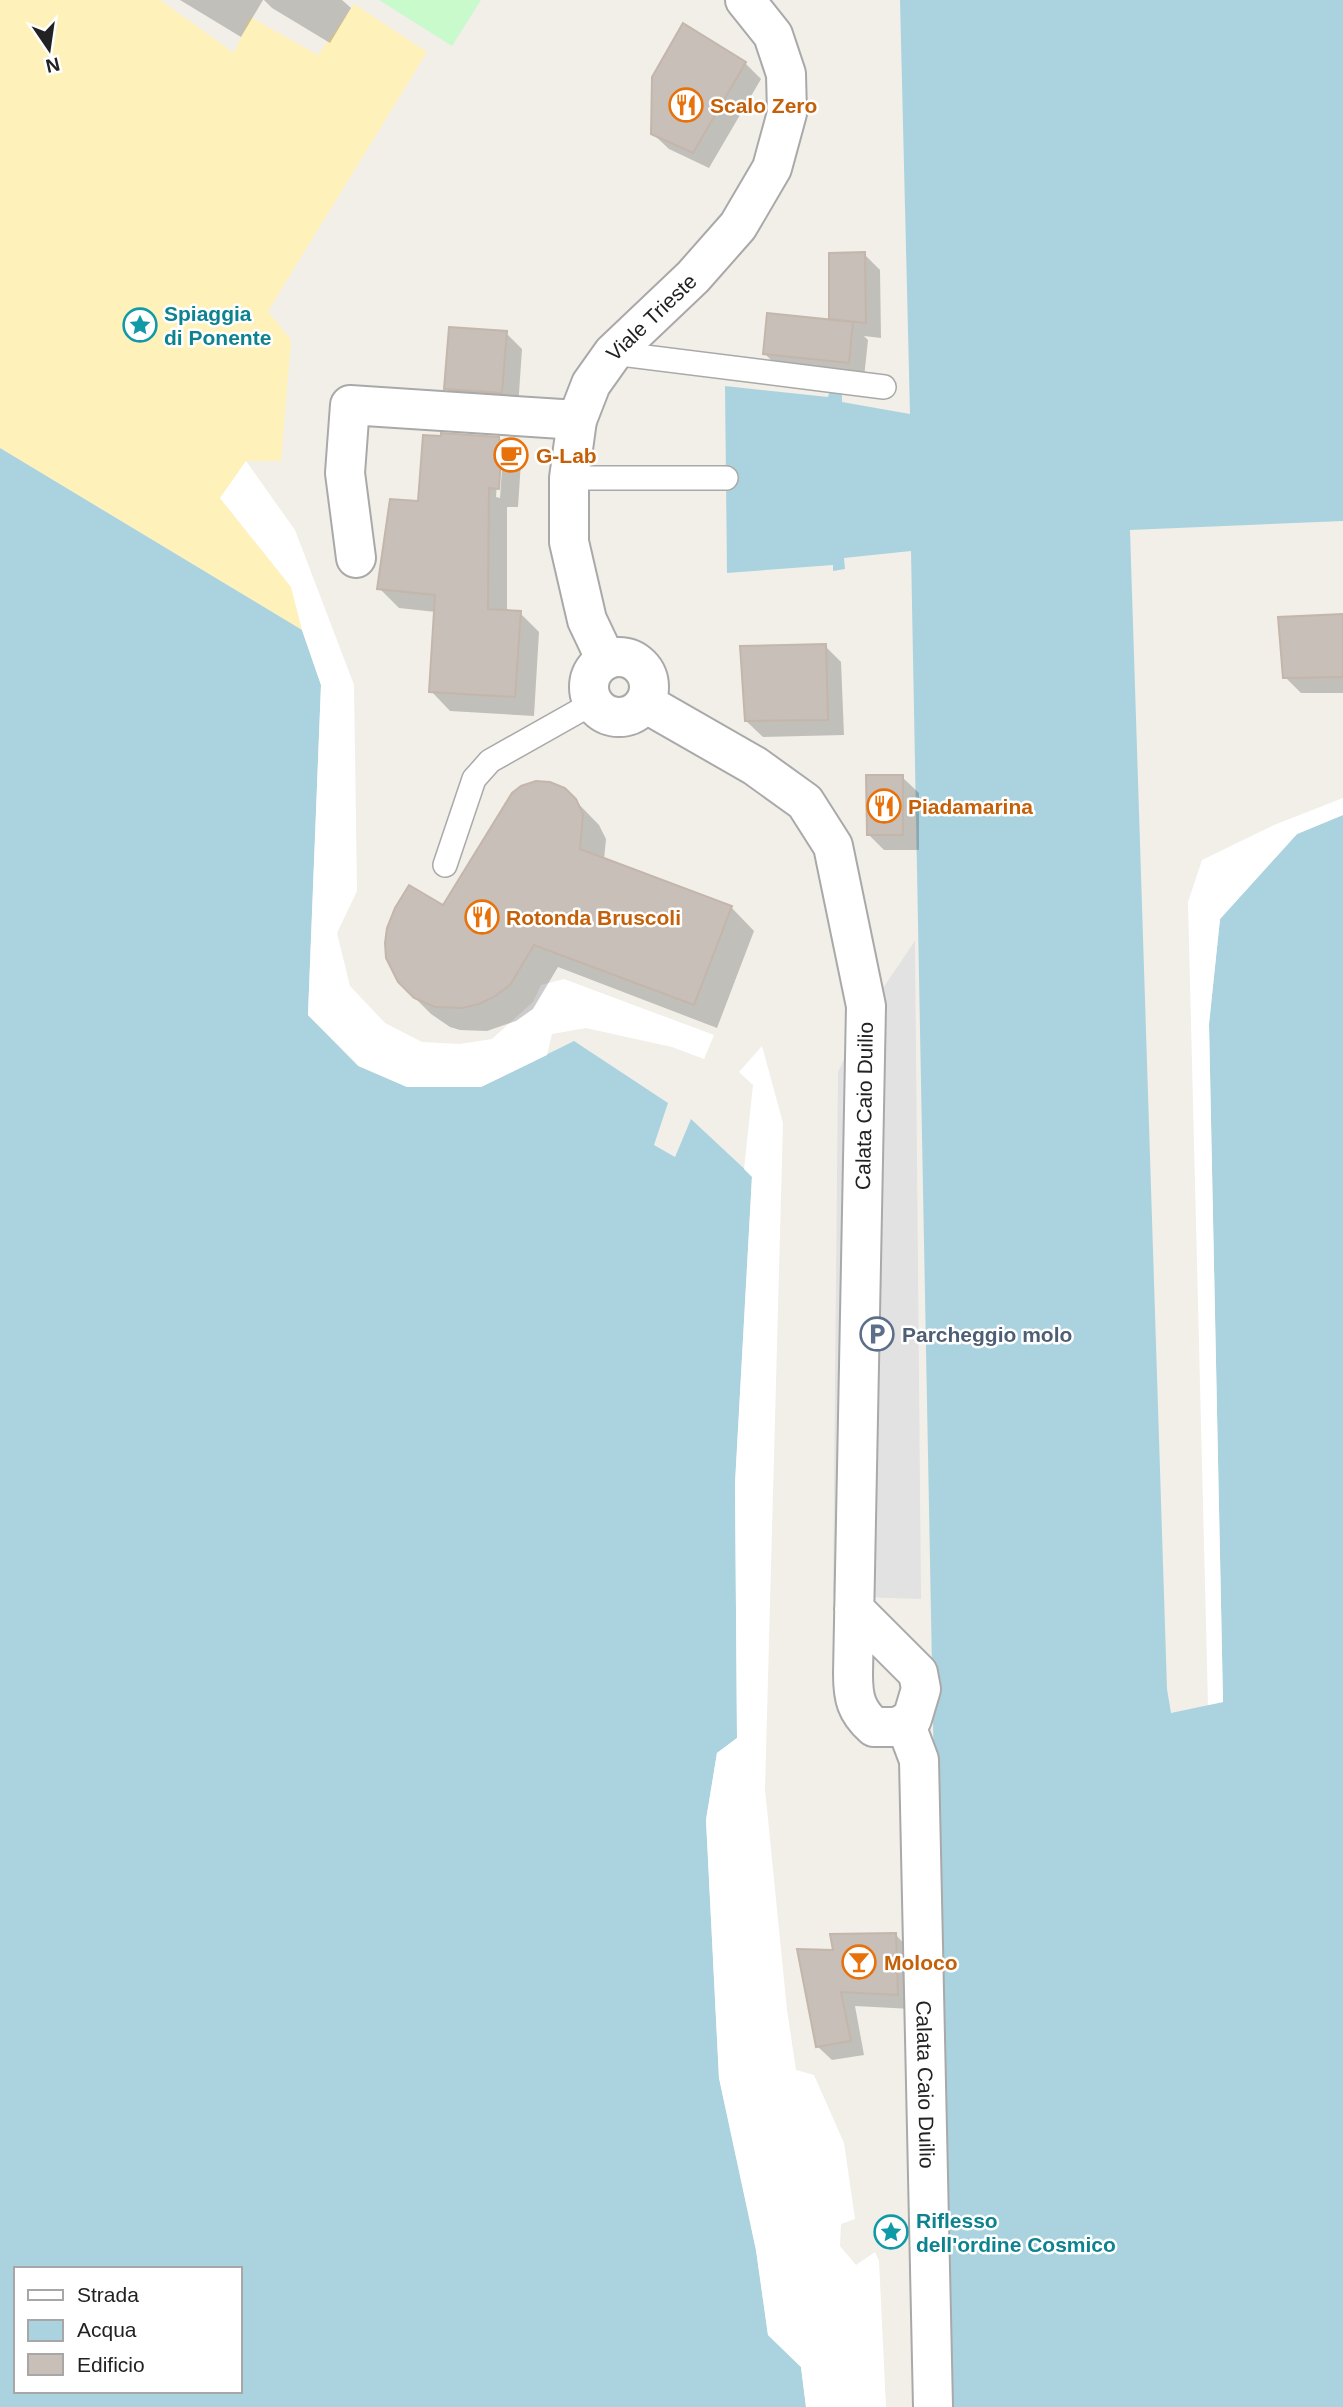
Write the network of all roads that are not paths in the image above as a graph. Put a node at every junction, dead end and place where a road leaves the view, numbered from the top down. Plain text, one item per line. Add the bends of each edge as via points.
1 (745, 0) edge
2 (613, 353) junction
3 (884, 387) dead end
4 (577, 420) junction
5 (569, 478) junction
6 (726, 478) dead end
7 (356, 558) dead end
8 (606, 660) junction
9 (593, 703) junction
10 (645, 703) junction
11 (445, 865) dead end
12 (854, 1609) junction
13 (905, 1723) junction
14 (933, 2407) edge

1 - 2 street, Viale Trieste via 773,35 786,74 787,113 772,168 738,226 693,277
2 - 3 lane
2 - 4 street, Viale Trieste via 591,384
4 - 5 street, Viale Trieste
4 - 7 street via 350,405 345,473
5 - 6 lane
5 - 8 street, Viale Trieste via 569,542 587,620
8 - 9 street via 592,674 589,693
8 - 10 street via 617,656 638,662 649,682
9 - 10 street via 619,718 639,711
9 - 11 lane via 490,761 474,779
10 - 12 street, Calata Caio Duilio via 755,766 805,802 834,846 866,1006
12 - 13 street via 918,1673 918,1705
12 - 13 street, Calata Caio Duilio via 853,1693 861,1716 874,1727
13 - 14 street, Calata Caio Duilio via 919,1760

